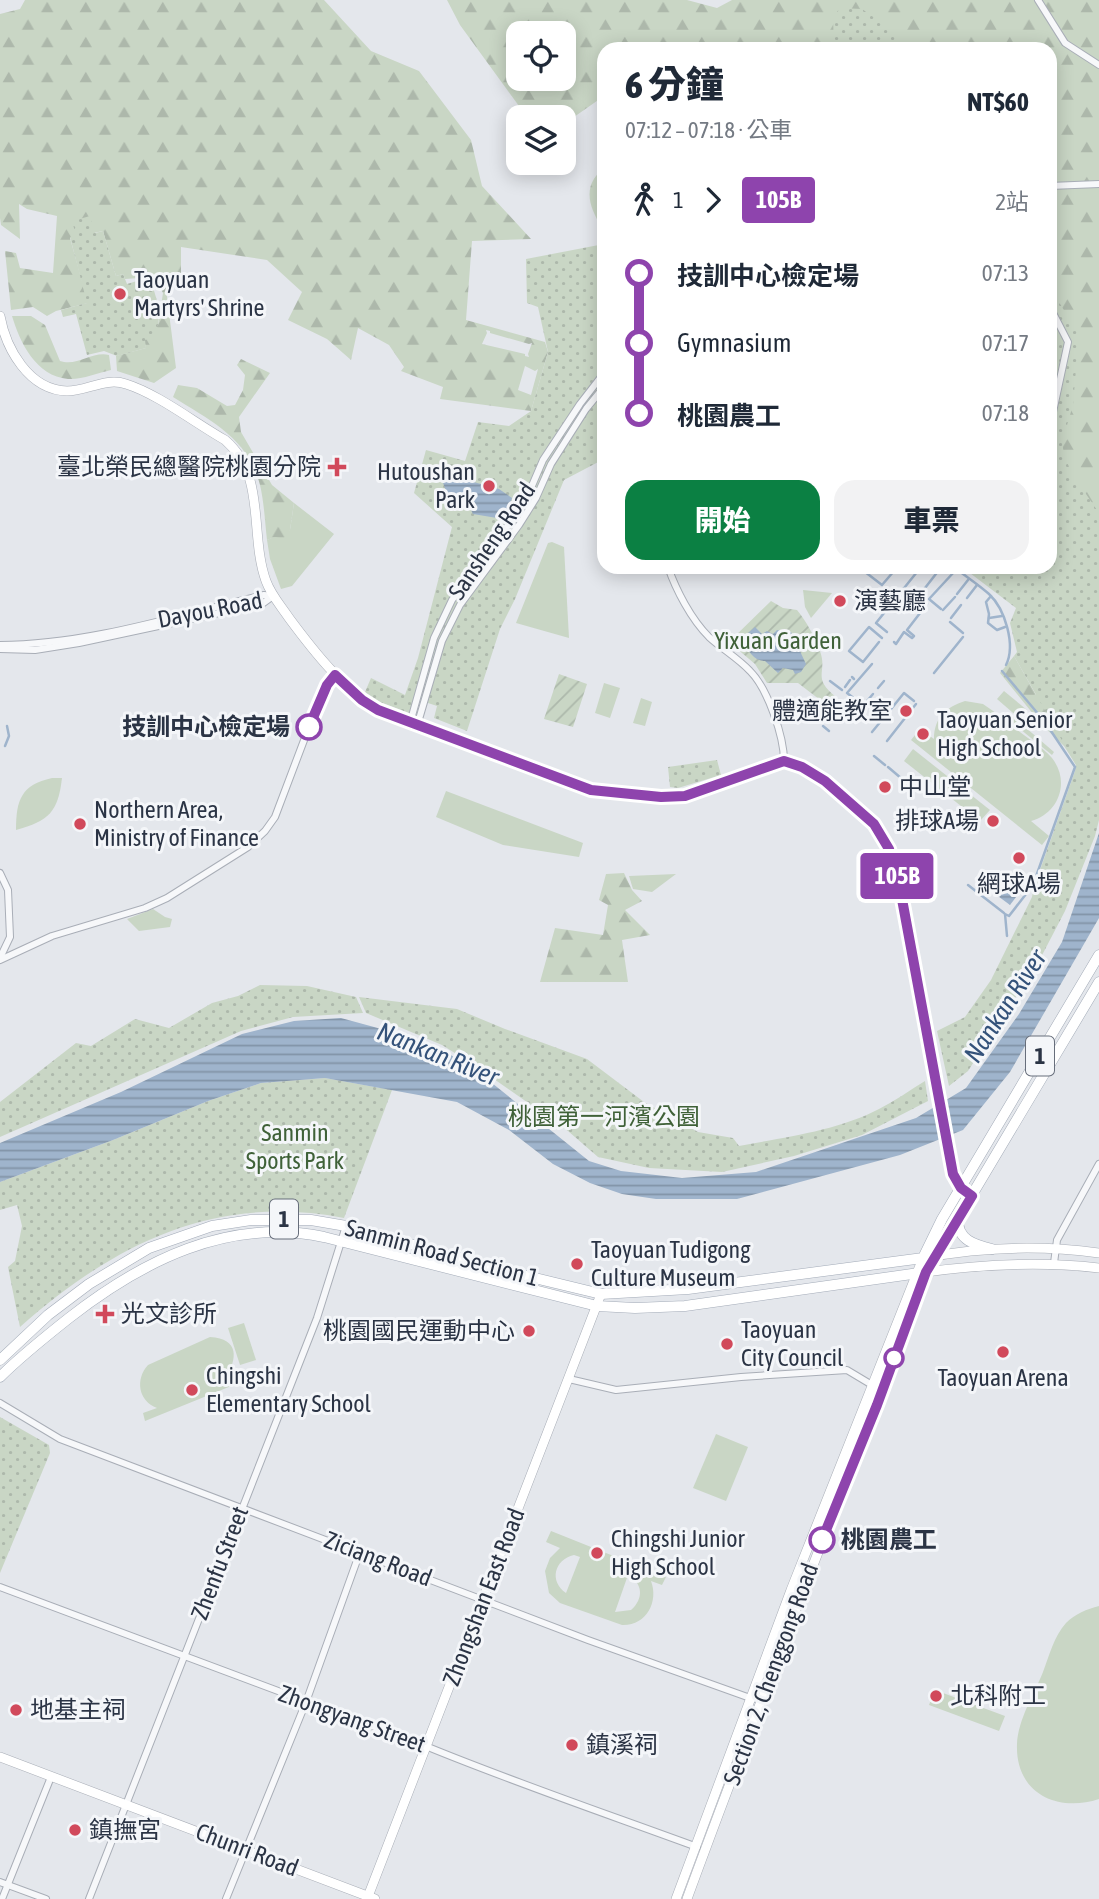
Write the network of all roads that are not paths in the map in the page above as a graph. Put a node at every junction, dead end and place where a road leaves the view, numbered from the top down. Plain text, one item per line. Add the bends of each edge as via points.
1 (1038, 0) edge
2 (1099, 65) edge
3 (1099, 184) edge
4 (1057, 186) edge
5 (0, 316) edge
6 (1057, 321) edge
7 (597, 382) edge
8 (1057, 393) edge
9 (597, 396) edge
10 (670, 574) edge
11 (273, 596) junction
12 (0, 647) edge
13 (335, 675) junction
14 (413, 725) junction
15 (784, 761) junction
16 (0, 873) edge
17 (1099, 956) edge
18 (0, 959) edge
19 (1099, 982) edge
20 (1099, 1164) edge
21 (961, 1188) junction
22 (972, 1196) junction
23 (958, 1219) junction
24 (346, 1226) junction
25 (340, 1240) junction
26 (1055, 1248) junction
27 (992, 1249) junction
28 (1099, 1252) edge
29 (934, 1255) junction
30 (922, 1258) junction
31 (1054, 1263) junction
32 (1099, 1268) edge
33 (921, 1272) junction
34 (771, 1278) junction
35 (601, 1294) junction
36 (772, 1294) junction
37 (597, 1306) junction
38 (891, 1351) junction
39 (0, 1360) edge
40 (0, 1377) edge
41 (569, 1379) junction
42 (873, 1385) junction
43 (882, 1391) junction
44 (0, 1403) edge
45 (242, 1508) junction
46 (360, 1552) junction
47 (0, 1587) edge
48 (483, 1598) junction
49 (786, 1602) junction
50 (796, 1606) junction
51 (770, 1644) junction
52 (781, 1648) junction
53 (184, 1656) junction
54 (750, 1699) junction
55 (306, 1702) junction
56 (761, 1702) junction
57 (428, 1747) junction
58 (0, 1757) edge
59 (51, 1777) junction
60 (125, 1805) junction
61 (700, 1849) junction
62 (246, 1850) junction
63 (0, 1882) edge
64 (8, 1885) junction
65 (370, 1898) edge
66 (2, 1899) edge
67 (46, 1899) edge
68 (89, 1899) edge
69 (226, 1899) edge
70 (677, 1899) edge
71 (687, 1899) edge

1 - 2 street via 1065,44
3 - 4 street
5 - 11 street via 14,355 35,380 68,391 107,382 126,384 235,449 253,488 261,561
6 - 8 street via 1068,342
7 - 14 street, Sansheng Road via 543,460 512,520 452,600 434,638
9 - 14 street, Sansheng Road via 551,464 519,525 460,604
10 - 15 street via 708,636 757,679 785,748
11 - 12 street, Dayou Road via 262,603 79,643 35,650
11 - 13 street
13 - 14 street via 362,700
13 - 18 street via 310,724 275,817 248,847 145,908 52,936
14 - 15 street via 591,790 628,795 685,796
15 - 21 street via 825,781 862,811 889,849 908,926 949,1157
16 - 18 street via 8,890 10,932
17 - 21 main road, 1
19 - 22 main road, 1
20 - 26 street
21 - 22 street
21 - 30 main road, 1
22 - 23 main road, 1
23 - 27 main road via 964,1237
23 - 29 main road, 1
24 - 25 street, Zhenfu Street
24 - 35 main road, Sanmin Road Section 1 / 1
24 - 39 main road, Sanmin Road Section 1 / 1 via 311,1220 251,1220 212,1226 149,1248 89,1284
25 - 37 main road, Sanmin Road Section 1 / 1
25 - 40 main road, Sanmin Road Section 1 / 1 via 293,1232 258,1233 186,1248 97,1296
25 - 45 street, Zhenfu Street via 317,1318
26 - 27 street
26 - 28 street
26 - 31 street
27 - 29 street
29 - 30 street
29 - 33 main road, Section 2, Chenggong Road / 1
30 - 33 street, Section 2, Chenggong Road
30 - 34 main road, Sanmin Road Section 1 / 1
31 - 32 street
31 - 33 street via 979,1264
33 - 36 main road, Sanmin Road Section 1 / 1
33 - 38 street, Section 2, Chenggong Road
34 - 35 main road, Sanmin Road Section 1 / 1
34 - 36 main road
35 - 37 street, Zhongshan East Road
36 - 37 main road, Sanmin Road Section 1 / 1 via 659,1308
37 - 41 street, Zhongshan East Road
38 - 42 street, Section 2, Chenggong Road
38 - 43 street, Section 2, Chenggong Road
41 - 42 street via 616,1390 847,1370
41 - 48 street, Zhongshan East Road
42 - 43 street
42 - 49 street, Section 2, Chenggong Road
43 - 50 street, Section 2, Chenggong Road
44 - 45 street, Ziciang Road via 57,1438
45 - 46 street, Ziciang Road
45 - 53 street, Zhenfu Street
46 - 48 street, Ziciang Road
46 - 55 street
47 - 53 street, Zhongyang Street
48 - 54 street, Ziciang Road
48 - 57 street, Zhongshan East Road
49 - 50 street
49 - 51 street, Section 2, Chenggong Road
50 - 52 street, Section 2, Chenggong Road
51 - 52 street
51 - 54 street, Section 2, Chenggong Road
52 - 56 street, Section 2, Chenggong Road
53 - 55 street, Zhongyang Street
53 - 60 street, Zhenfu Street
54 - 56 street, Ziciang Road
54 - 61 street, Section 2, Chenggong Road
55 - 57 street, Zhongyang Street
55 - 62 street
56 - 61 street, Section 2, Chenggong Road
57 - 61 street, Zhongyang Street
57 - 65 street, Zhongshan East Road
58 - 59 street, Chunri Road
59 - 60 street, Chunri Road
59 - 64 street
60 - 62 street, Chunri Road
60 - 68 street, Zhenfu Street
61 - 70 street, Section 2, Chenggong Road
61 - 71 street, Section 2, Chenggong Road
62 - 65 street, Chunri Road
62 - 69 street
63 - 64 street
64 - 66 street
64 - 67 street

